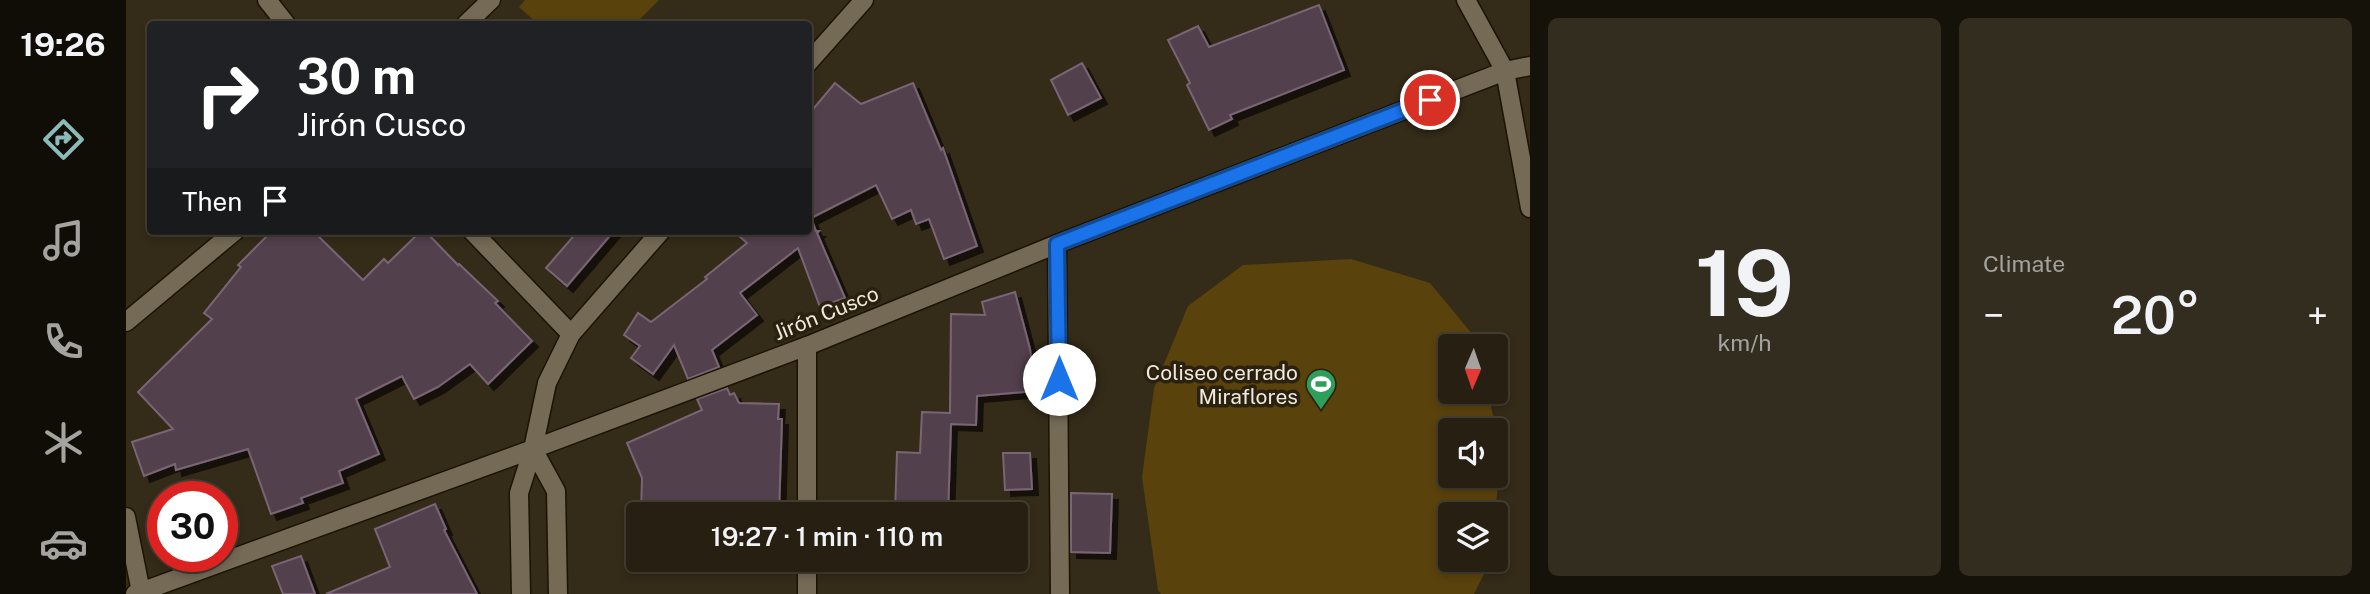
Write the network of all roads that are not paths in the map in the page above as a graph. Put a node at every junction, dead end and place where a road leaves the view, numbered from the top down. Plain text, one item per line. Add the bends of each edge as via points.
1 (267, 0) edge
2 (491, 0) edge
3 (864, 0) edge
4 (1466, 0) edge
5 (284, 21) edge
6 (469, 21) edge
7 (812, 58) edge
8 (1530, 66) edge
9 (1505, 71) junction
10 (1530, 208) edge
11 (230, 235) edge
12 (476, 235) edge
13 (658, 235) edge
14 (1057, 244) junction
15 (126, 322) edge
16 (571, 334) junction
17 (807, 346) junction
18 (533, 449) junction
19 (807, 502) edge
20 (126, 517) edge
21 (807, 572) edge
22 (138, 593) edge
23 (520, 594) edge
24 (558, 594) edge
25 (807, 594) edge
26 (1060, 594) edge

1 - 5 street
2 - 6 street
3 - 7 street
4 - 9 street
8 - 9 street, Jirón Cusco
9 - 10 street
9 - 14 street, Jirón Cusco
11 - 15 street
12 - 16 street
13 - 16 street
14 - 17 street, Jirón Cusco
14 - 26 street
16 - 18 street via 547,383
17 - 18 street, Jirón Cusco
17 - 19 street
18 - 22 street, Jirón Cusco
18 - 23 street via 519,493
18 - 24 street via 556,491
20 - 22 street
21 - 25 street

